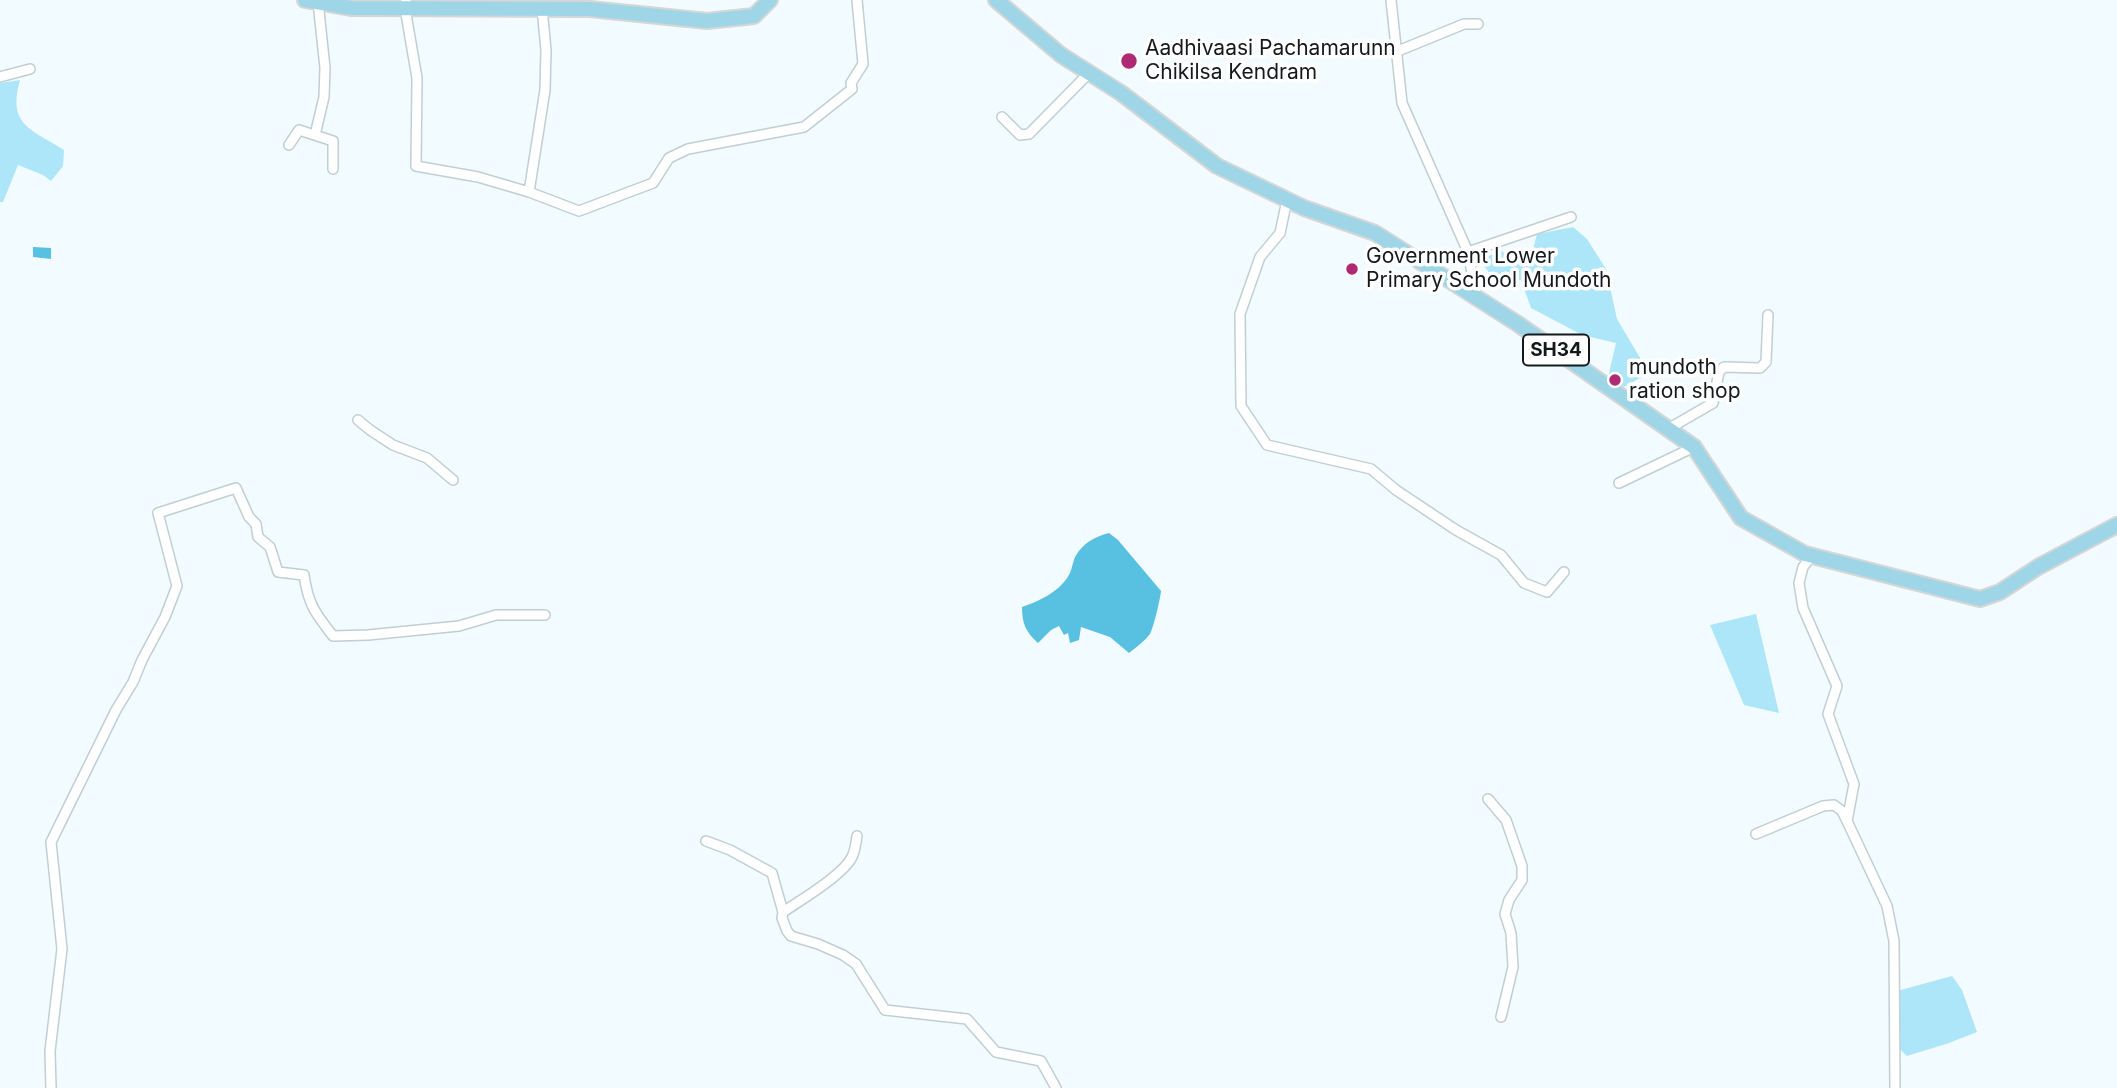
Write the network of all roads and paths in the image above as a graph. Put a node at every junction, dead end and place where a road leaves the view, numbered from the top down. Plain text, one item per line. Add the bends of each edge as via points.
1 (770, 0) edge
2 (856, 0) edge
3 (996, 0) edge
4 (1391, 0) edge
5 (312, 1) edge
6 (406, 4) edge
7 (542, 8) junction
8 (1478, 24) dead end
9 (1398, 51) junction
10 (30, 69) dead end
11 (1089, 72) junction
12 (0, 77) edge
13 (1002, 117) dead end
14 (315, 135) junction
15 (289, 145) dead end
16 (332, 169) dead end
17 (529, 192) junction
18 (1287, 200) junction
19 (1571, 217) dead end
20 (1468, 252) junction
21 (1478, 298) junction
22 (1768, 314) dead end
23 (358, 420) dead end
24 (1668, 429) junction
25 (1694, 447) junction
26 (453, 480) dead end
27 (1619, 483) dead end
28 (2117, 525) edge
29 (1812, 556) junction
30 (1564, 572) dead end
31 (545, 615) dead end
32 (1488, 799) dead end
33 (1847, 821) junction
34 (1756, 834) dead end
35 (857, 836) dead end
36 (706, 841) dead end
37 (783, 912) junction
38 (1500, 1017) dead end
39 (51, 1088) edge
40 (1056, 1088) edge
41 (1895, 1088) edge

1 - 7 main road via 754,16 707,21
2 - 17 street via 863,64 852,89 804,127 688,149 669,158 653,183 579,211
3 - 11 main road, SH34 via 1061,55
4 - 9 street
5 - 6 main road via 351,8
5 - 14 street via 325,68
6 - 7 main road
6 - 17 street via 417,78 416,166
7 - 17 street via 545,90
8 - 9 street via 1464,24
9 - 20 street via 1402,103
10 - 12 street
11 - 13 street via 1029,134 1020,135
11 - 18 main road, SH34 via 1217,166
14 - 15 street via 299,130
14 - 16 street via 333,141
18 - 21 main road, SH34 via 1375,233
18 - 30 street via 1280,233 1260,257 1240,314 1241,406 1267,445 1371,469 1416,504 1501,555 1524,583 1547,592
19 - 20 street
20 - 21 street
21 - 24 main road, SH34
22 - 24 street via 1766,362 1760,368 1724,367 1713,403
23 - 26 street via 393,445 427,458
24 - 25 main road, SH34
25 - 27 street
25 - 29 main road, SH34 via 1741,517
28 - 29 main road, SH34 via 1980,599
29 - 33 street via 1799,583 1803,608 1837,686 1828,714 1854,784
31 - 39 street via 496,615 459,626 333,636 314,612 304,575 278,572 270,547 258,537 256,524 236,488 158,513 177,586 51,842 62,949 50,1051
32 - 38 street via 1506,820 1522,880 1505,914 1513,967
33 - 34 street via 1834,805 1823,806
33 - 41 street via 1887,906 1894,941
35 - 37 street via 847,864
36 - 37 street via 772,873
37 - 40 street via 791,936 856,964 884,1010 967,1020 996,1052 1041,1061

